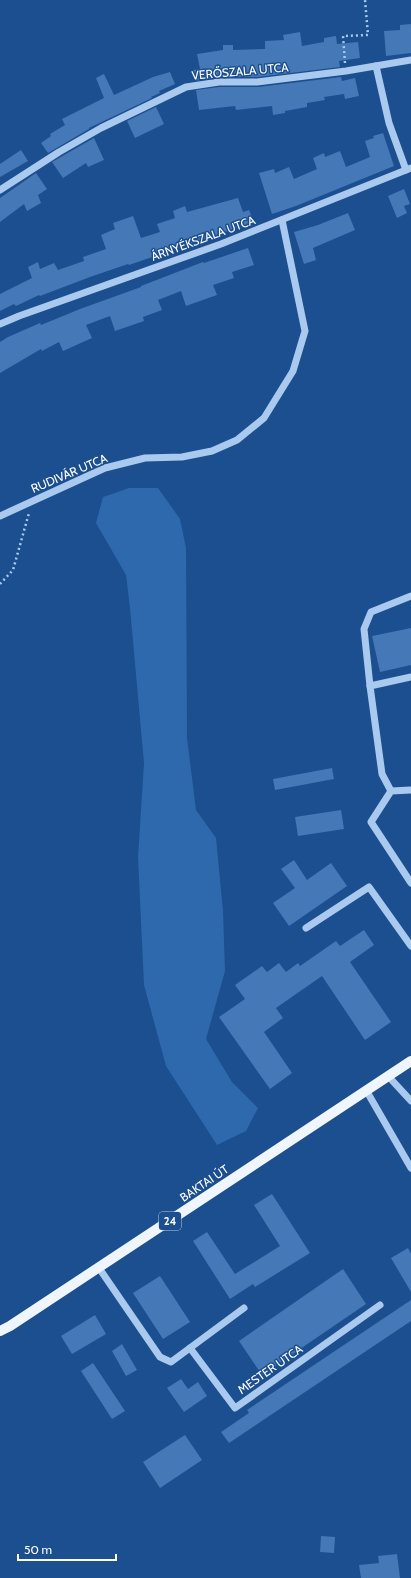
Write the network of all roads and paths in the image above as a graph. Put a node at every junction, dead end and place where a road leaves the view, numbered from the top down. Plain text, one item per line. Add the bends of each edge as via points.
1 (365, 0) edge
2 (411, 60) edge
3 (376, 66) junction
4 (346, 71) junction
5 (408, 169) edge
6 (0, 190) edge
7 (282, 220) junction
8 (0, 324) edge
9 (33, 501) junction
10 (0, 516) edge
11 (0, 584) edge
12 (411, 596) edge
13 (411, 677) edge
14 (370, 686) junction
15 (411, 790) edge
16 (391, 791) junction
17 (411, 883) edge
18 (306, 928) dead end
19 (411, 946) edge
20 (411, 1061) edge
21 (388, 1076) junction
22 (366, 1090) junction
23 (411, 1101) edge
24 (411, 1168) edge
25 (99, 1268) junction
26 (380, 1305) dead end
27 (244, 1308) dead end
28 (0, 1331) edge
29 (190, 1348) junction

1 - 4 path via 368,35 343,36
2 - 3 street, VERŐSZALA UTCA
3 - 4 street, VERŐSZALA UTCA
3 - 5 street via 389,123
4 - 6 street, VERŐSZALA UTCA via 257,82 219,82 186,87 65,149
5 - 7 street, ÁRNYÉKSZALA UTCA
7 - 8 street, ÁRNYÉKSZALA UTCA
7 - 9 street, RUDIVÁR UTCA via 305,331 293,371 264,418 237,440 212,451 182,457 145,458 105,468
9 - 10 street, RUDIVÁR UTCA
9 - 11 path via 13,570
12 - 14 street via 371,612 364,629
13 - 14 street
14 - 16 street via 382,774
15 - 16 street
16 - 17 street via 371,822
18 - 19 street via 369,887
20 - 21 main road, BAKTAI ÚT / 24
21 - 22 main road, BAKTAI ÚT / 24
21 - 23 street
22 - 24 street
22 - 25 main road, BAKTAI ÚT / 24
25 - 28 main road, BAKTAI ÚT / 24
25 - 29 street via 160,1357 171,1362
26 - 29 street, MESTER UTCA via 235,1408
27 - 29 street

